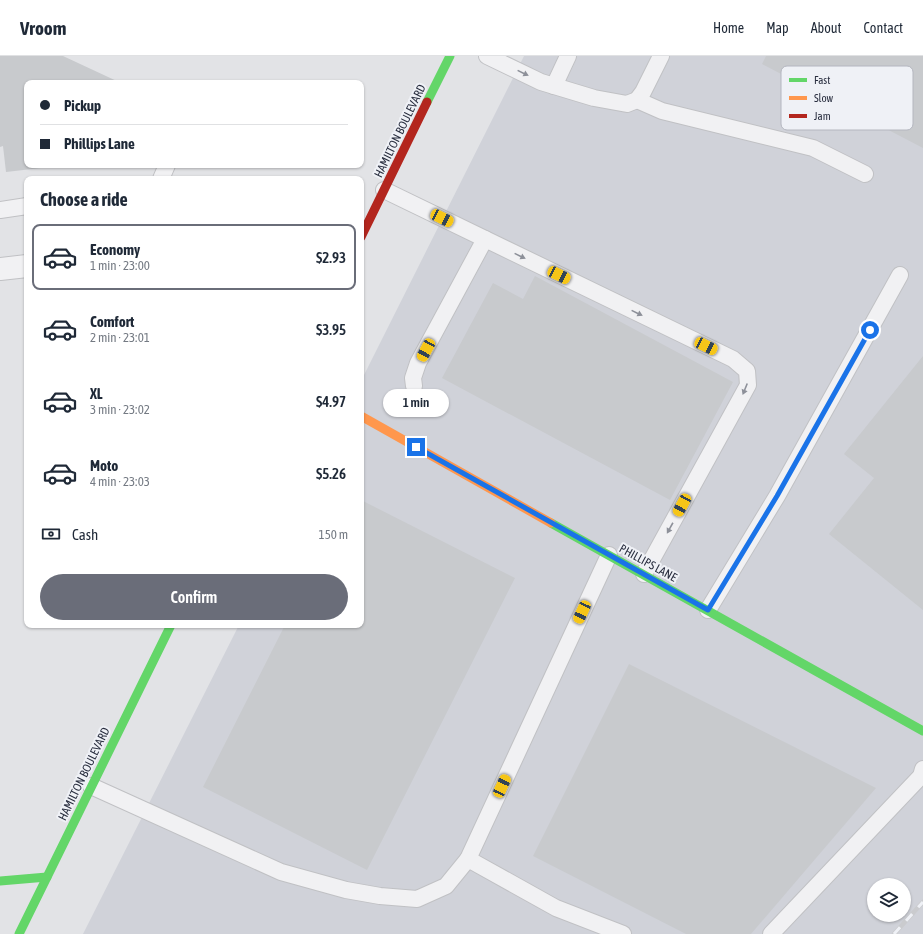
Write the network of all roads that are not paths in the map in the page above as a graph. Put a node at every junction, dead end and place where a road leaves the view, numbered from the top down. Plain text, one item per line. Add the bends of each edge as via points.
1 (450, 56) edge
2 (487, 56) edge
3 (568, 56) edge
4 (661, 56) edge
5 (554, 86) junction
6 (632, 102) junction
7 (865, 174) dead end
8 (384, 190) junction
9 (24, 206) edge
10 (0, 210) edge
11 (364, 228) edge
12 (484, 239) junction
13 (24, 266) edge
14 (0, 269) edge
15 (900, 275) dead end
16 (414, 386) dead end
17 (364, 418) edge
18 (609, 554) junction
19 (644, 574) junction
20 (708, 610) junction
21 (169, 628) edge
22 (923, 731) edge
23 (923, 769) edge
24 (92, 786) junction
25 (468, 859) junction
26 (47, 877) junction
27 (0, 881) edge
28 (19, 934) edge
29 (623, 934) edge
30 (771, 934) edge

1 - 8 street, HAMILTON BOULEVARD
2 -> 5 lane
3 - 5 lane
4 - 6 lane via 643,92
5 - 6 lane via 594,98
6 - 7 lane via 813,148
8 - 11 street, HAMILTON BOULEVARD
8 - 12 lane
9 - 10 lane
12 - 16 lane via 418,364 413,378
12 -> 19 lane via 733,359 747,370 748,385
13 - 14 street
15 - 20 lane via 777,496
17 - 18 street, PHILLIPS LANE
18 - 19 street, PHILLIPS LANE
18 - 25 lane
19 - 20 street, PHILLIPS LANE
20 - 22 street, PHILLIPS LANE
21 - 24 street, HAMILTON BOULEVARD
23 - 30 lane via 921,776
24 - 25 lane via 281,872 346,890 417,899 446,886
24 - 26 street, HAMILTON BOULEVARD
25 - 29 lane via 556,908
26 - 27 street
26 - 28 street, HAMILTON BOULEVARD

